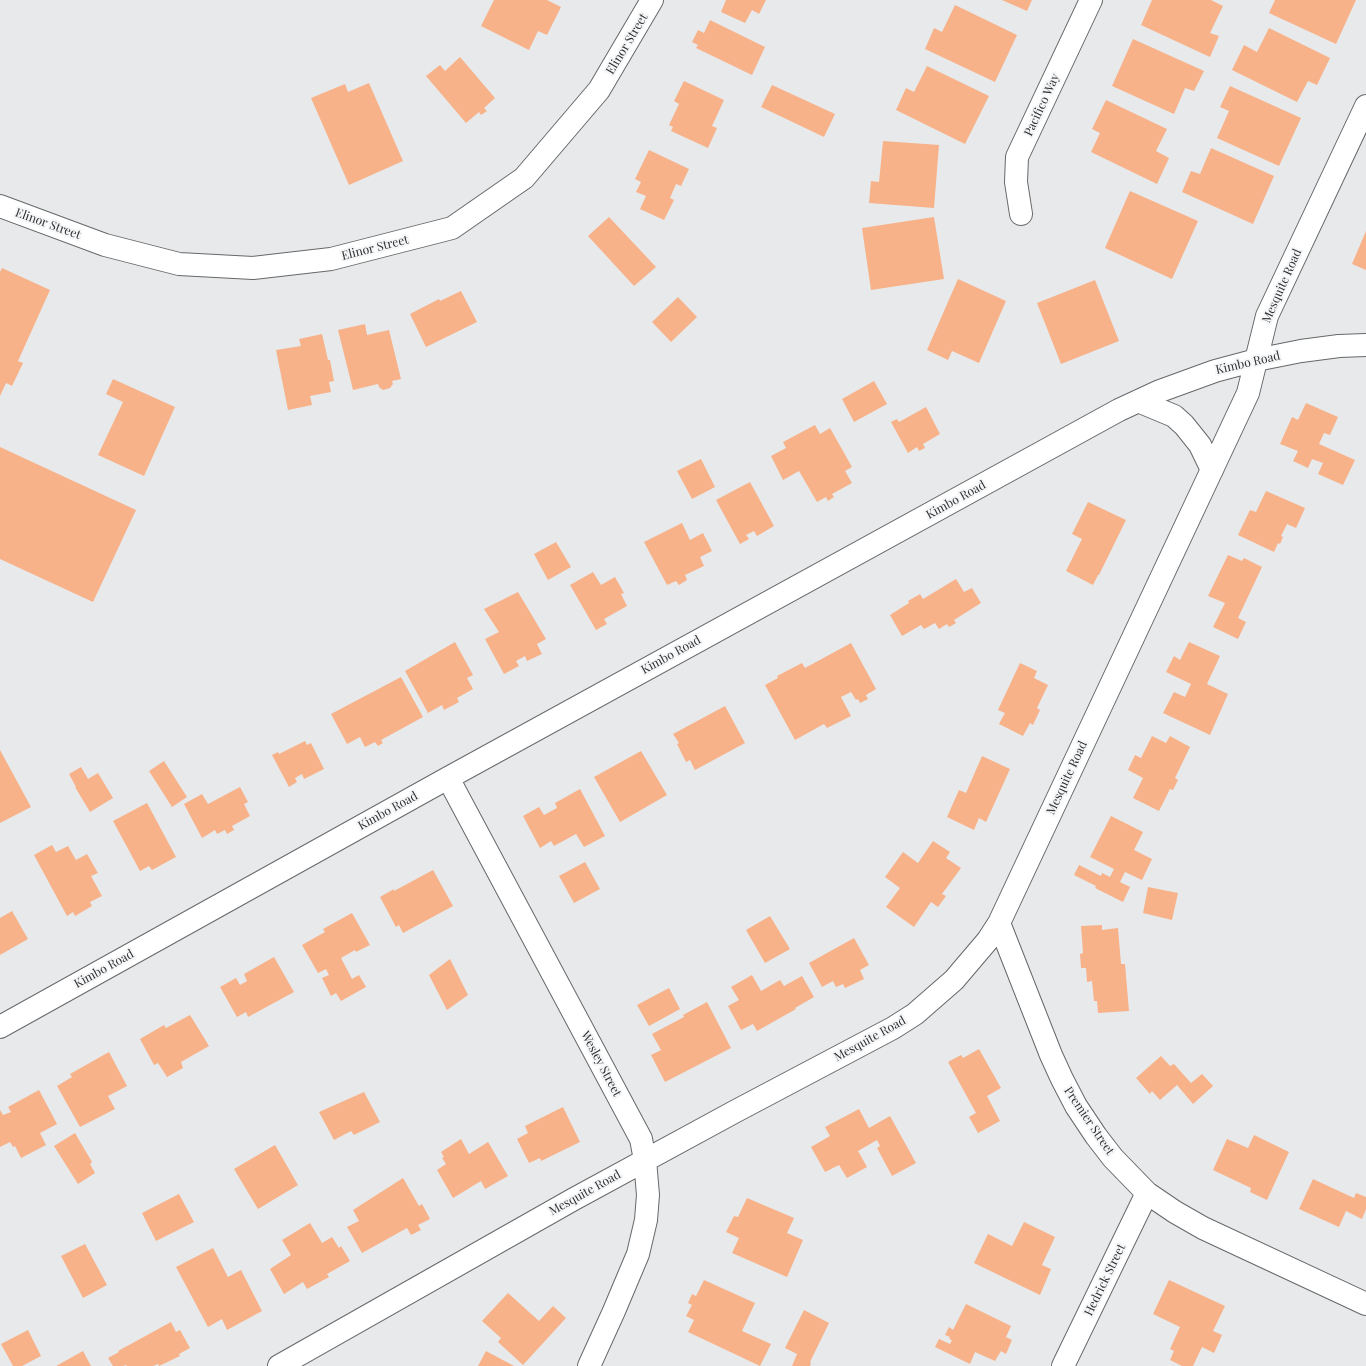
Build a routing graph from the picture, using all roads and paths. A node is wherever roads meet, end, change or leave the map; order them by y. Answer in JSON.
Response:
{"nodes":[{"id":1,"x":652,"y":0,"type":"edge"},
{"id":2,"x":1090,"y":0,"type":"edge"},
{"id":3,"x":1366,"y":106,"type":"edge"},
{"id":4,"x":0,"y":206,"type":"edge"},
{"id":5,"x":1021,"y":214,"type":"dead end"},
{"id":6,"x":1366,"y":345,"type":"edge"},
{"id":7,"x":1256,"y":360,"type":"junction"},
{"id":8,"x":1138,"y":402,"type":"junction"},
{"id":9,"x":1212,"y":470,"type":"junction"},
{"id":10,"x":448,"y":778,"type":"junction"},
{"id":11,"x":999,"y":923,"type":"junction"},
{"id":12,"x":0,"y":1027,"type":"edge"},
{"id":13,"x":645,"y":1160,"type":"junction"},
{"id":14,"x":1147,"y":1193,"type":"junction"},
{"id":15,"x":1366,"y":1304,"type":"edge"},
{"id":16,"x":279,"y":1366,"type":"edge"},
{"id":17,"x":589,"y":1366,"type":"edge"},
{"id":18,"x":1063,"y":1366,"type":"edge"}],
"edges":[{"from":1,"to":4,"type":"street","name":"Elinor Street"},
{"from":2,"to":5,"type":"street","name":"Pacifico Way"},
{"from":3,"to":7,"type":"street","name":"Mesquite Road"},
{"from":6,"to":7,"type":"street","name":"Kimbo Road"},
{"from":7,"to":8,"type":"street","name":"Kimbo Road"},
{"from":7,"to":9,"type":"street","name":"Mesquite Road"},
{"from":8,"to":9,"type":"street"},
{"from":8,"to":10,"type":"street","name":"Kimbo Road"},
{"from":9,"to":11,"type":"street","name":"Mesquite Road"},
{"from":10,"to":12,"type":"street","name":"Kimbo Road"},
{"from":10,"to":13,"type":"street","name":"Wesley Street"},
{"from":11,"to":13,"type":"street","name":"Mesquite Road"},
{"from":11,"to":14,"type":"street","name":"Premier Street"},
{"from":13,"to":16,"type":"street","name":"Mesquite Road"},
{"from":13,"to":17,"type":"street","name":"Wesley Street"},
{"from":14,"to":15,"type":"street","name":"Premier Street"},
{"from":14,"to":18,"type":"street","name":"Hedrick Street"}]}
